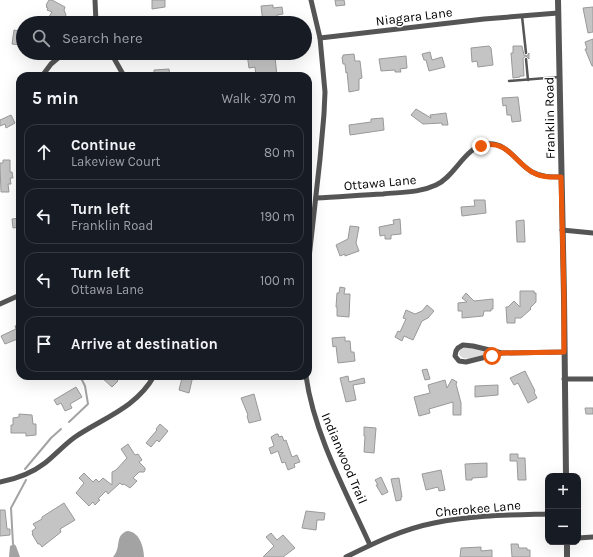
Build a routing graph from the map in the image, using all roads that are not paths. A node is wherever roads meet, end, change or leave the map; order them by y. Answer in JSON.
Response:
{"nodes":[{"id":1,"x":95,"y":0,"type":"edge"},
{"id":2,"x":311,"y":0,"type":"edge"},
{"id":3,"x":558,"y":0,"type":"edge"},
{"id":4,"x":558,"y":13,"type":"junction"},
{"id":5,"x":96,"y":16,"type":"edge"},
{"id":6,"x":522,"y":16,"type":"junction"},
{"id":7,"x":320,"y":38,"type":"junction"},
{"id":8,"x":526,"y":53,"type":"dead end"},
{"id":9,"x":526,"y":59,"type":"dead end"},
{"id":10,"x":56,"y":60,"type":"edge"},
{"id":11,"x":115,"y":60,"type":"edge"},
{"id":12,"x":45,"y":72,"type":"edge"},
{"id":13,"x":122,"y":72,"type":"edge"},
{"id":14,"x":560,"y":77,"type":"junction"},
{"id":15,"x":528,"y":80,"type":"junction"},
{"id":16,"x":509,"y":81,"type":"dead end"},
{"id":17,"x":561,"y":177,"type":"junction"},
{"id":18,"x":316,"y":198,"type":"junction"},
{"id":19,"x":562,"y":230,"type":"junction"},
{"id":20,"x":312,"y":232,"type":"edge"},
{"id":21,"x":593,"y":233,"type":"edge"},
{"id":22,"x":16,"y":297,"type":"edge"},
{"id":23,"x":0,"y":304,"type":"edge"},
{"id":24,"x":564,"y":352,"type":"junction"},
{"id":25,"x":502,"y":353,"type":"junction"},
{"id":26,"x":564,"y":379,"type":"junction"},
{"id":27,"x":593,"y":379,"type":"edge"},
{"id":28,"x":151,"y":380,"type":"edge"},
{"id":29,"x":307,"y":380,"type":"edge"},
{"id":30,"x":566,"y":473,"type":"edge"},
{"id":31,"x":0,"y":482,"type":"edge"},
{"id":32,"x":545,"y":514,"type":"edge"},
{"id":33,"x":593,"y":537,"type":"edge"},
{"id":34,"x":581,"y":538,"type":"edge"},
{"id":35,"x":370,"y":545,"type":"junction"},
{"id":36,"x":567,"y":545,"type":"edge"},
{"id":37,"x":346,"y":557,"type":"edge"},
{"id":38,"x":567,"y":557,"type":"edge"}],
"edges":[{"from":1,"to":5,"type":"street"},
{"from":2,"to":7,"type":"street"},
{"from":3,"to":4,"type":"street","name":"Franklin Road"},
{"from":4,"to":6,"type":"street","name":"Niagara Lane"},
{"from":4,"to":14,"type":"street","name":"Franklin Road"},
{"from":6,"to":7,"type":"street","name":"Niagara Lane"},
{"from":6,"to":8,"type":"lane"},
{"from":7,"to":18,"type":"street"},
{"from":9,"to":15,"type":"lane"},
{"from":10,"to":12,"type":"street"},
{"from":11,"to":13,"type":"street"},
{"from":14,"to":15,"type":"lane"},
{"from":14,"to":17,"type":"street","name":"Franklin Road"},
{"from":15,"to":16,"type":"lane"},
{"from":17,"to":18,"type":"street","name":"Ottawa Lane"},
{"from":17,"to":19,"type":"street","name":"Franklin Road"},
{"from":18,"to":20,"type":"street"},
{"from":19,"to":21,"type":"street"},
{"from":19,"to":24,"type":"street","name":"Franklin Road"},
{"from":22,"to":23,"type":"street"},
{"from":24,"to":25,"type":"street"},
{"from":24,"to":26,"type":"street","name":"Franklin Road"},
{"from":25,"to":25,"type":"street"},
{"from":26,"to":27,"type":"street"},
{"from":26,"to":30,"type":"street","name":"Franklin Road"},
{"from":28,"to":31,"type":"street"},
{"from":29,"to":35,"type":"street","name":"Indianwood Trail"},
{"from":32,"to":35,"type":"street","name":"Cherokee Lane"},
{"from":33,"to":34,"type":"street"},
{"from":35,"to":37,"type":"street","name":"Cherokee Lane"},
{"from":36,"to":38,"type":"street"}]}
